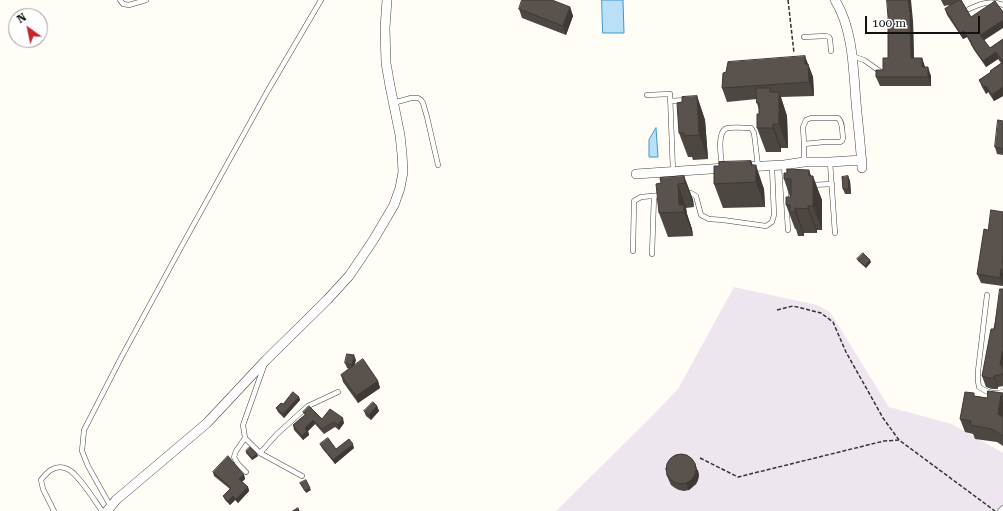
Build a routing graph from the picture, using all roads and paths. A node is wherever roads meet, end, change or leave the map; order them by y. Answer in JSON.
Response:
{"nodes":[{"id":1,"x":120,"y":0,"type":"edge"},
{"id":2,"x":146,"y":0,"type":"edge"},
{"id":3,"x":321,"y":0,"type":"edge"},
{"id":4,"x":387,"y":0,"type":"edge"},
{"id":5,"x":788,"y":0,"type":"edge"},
{"id":6,"x":835,"y":0,"type":"edge"},
{"id":7,"x":1003,"y":5,"type":"edge"},
{"id":8,"x":969,"y":9,"type":"dead end"},
{"id":9,"x":804,"y":37,"type":"dead end"},
{"id":10,"x":831,"y":51,"type":"dead end"},
{"id":11,"x":794,"y":53,"type":"dead end"},
{"id":12,"x":852,"y":56,"type":"junction"},
{"id":13,"x":881,"y":72,"type":"edge"},
{"id":14,"x":647,"y":95,"type":"dead end"},
{"id":15,"x":687,"y":100,"type":"edge"},
{"id":16,"x":670,"y":101,"type":"junction"},
{"id":17,"x":393,"y":104,"type":"junction"},
{"id":18,"x":804,"y":144,"type":"junction"},
{"id":19,"x":804,"y":162,"type":"junction"},
{"id":20,"x":830,"y":162,"type":"junction"},
{"id":21,"x":438,"y":165,"type":"dead end"},
{"id":22,"x":784,"y":165,"type":"junction"},
{"id":23,"x":758,"y":166,"type":"junction"},
{"id":24,"x":772,"y":166,"type":"junction"},
{"id":25,"x":722,"y":169,"type":"junction"},
{"id":26,"x":673,"y":172,"type":"junction"},
{"id":27,"x":636,"y":174,"type":"dead end"},
{"id":28,"x":832,"y":184,"type":"junction"},
{"id":29,"x":808,"y":186,"type":"edge"},
{"id":30,"x":793,"y":187,"type":"edge"},
{"id":31,"x":785,"y":188,"type":"junction"},
{"id":32,"x":676,"y":194,"type":"edge"},
{"id":33,"x":669,"y":195,"type":"edge"},
{"id":34,"x":654,"y":196,"type":"junction"},
{"id":35,"x":788,"y":230,"type":"edge"},
{"id":36,"x":835,"y":234,"type":"dead end"},
{"id":37,"x":634,"y":251,"type":"dead end"},
{"id":38,"x":652,"y":254,"type":"dead end"},
{"id":39,"x":987,"y":295,"type":"dead end"},
{"id":40,"x":777,"y":310,"type":"dead end"},
{"id":41,"x":266,"y":360,"type":"junction"},
{"id":42,"x":338,"y":392,"type":"dead end"},
{"id":43,"x":1003,"y":392,"type":"edge"},
{"id":44,"x":245,"y":438,"type":"junction"},
{"id":45,"x":899,"y":440,"type":"junction"},
{"id":46,"x":260,"y":453,"type":"junction"},
{"id":47,"x":700,"y":458,"type":"dead end"},
{"id":48,"x":246,"y":472,"type":"dead end"},
{"id":49,"x":302,"y":476,"type":"dead end"},
{"id":50,"x":1003,"y":508,"type":"edge"},
{"id":51,"x":109,"y":509,"type":"edge"},
{"id":52,"x":54,"y":511,"type":"edge"},
{"id":53,"x":102,"y":511,"type":"edge"},
{"id":54,"x":995,"y":511,"type":"edge"},
{"id":55,"x":1000,"y":511,"type":"edge"}],
"edges":[{"from":1,"to":2,"type":"lane"},
{"from":3,"to":51,"type":"lane"},
{"from":4,"to":17,"type":"street"},
{"from":5,"to":11,"type":"path"},
{"from":6,"to":12,"type":"street"},
{"from":7,"to":8,"type":"lane"},
{"from":9,"to":10,"type":"lane"},
{"from":12,"to":13,"type":"lane"},
{"from":12,"to":20,"type":"street"},
{"from":14,"to":16,"type":"lane"},
{"from":15,"to":16,"type":"lane"},
{"from":16,"to":26,"type":"lane"},
{"from":17,"to":21,"type":"lane"},
{"from":17,"to":41,"type":"street"},
{"from":18,"to":18,"type":"lane"},
{"from":18,"to":19,"type":"lane"},
{"from":19,"to":20,"type":"street"},
{"from":19,"to":22,"type":"street"},
{"from":20,"to":28,"type":"lane"},
{"from":22,"to":24,"type":"street"},
{"from":22,"to":31,"type":"lane"},
{"from":23,"to":24,"type":"street"},
{"from":23,"to":25,"type":"street"},
{"from":23,"to":25,"type":"lane"},
{"from":24,"to":32,"type":"lane"},
{"from":25,"to":26,"type":"street"},
{"from":26,"to":27,"type":"street"},
{"from":28,"to":29,"type":"lane"},
{"from":28,"to":36,"type":"lane"},
{"from":30,"to":31,"type":"lane"},
{"from":31,"to":35,"type":"lane"},
{"from":33,"to":34,"type":"lane"},
{"from":34,"to":37,"type":"lane"},
{"from":34,"to":38,"type":"lane"},
{"from":39,"to":43,"type":"lane"},
{"from":40,"to":45,"type":"path"},
{"from":41,"to":44,"type":"lane"},
{"from":41,"to":51,"type":"street"},
{"from":42,"to":46,"type":"lane"},
{"from":44,"to":46,"type":"lane"},
{"from":44,"to":48,"type":"lane"},
{"from":45,"to":47,"type":"path"},
{"from":45,"to":54,"type":"path"},
{"from":46,"to":49,"type":"lane"},
{"from":50,"to":55,"type":"lane"},
{"from":52,"to":53,"type":"lane"}]}
